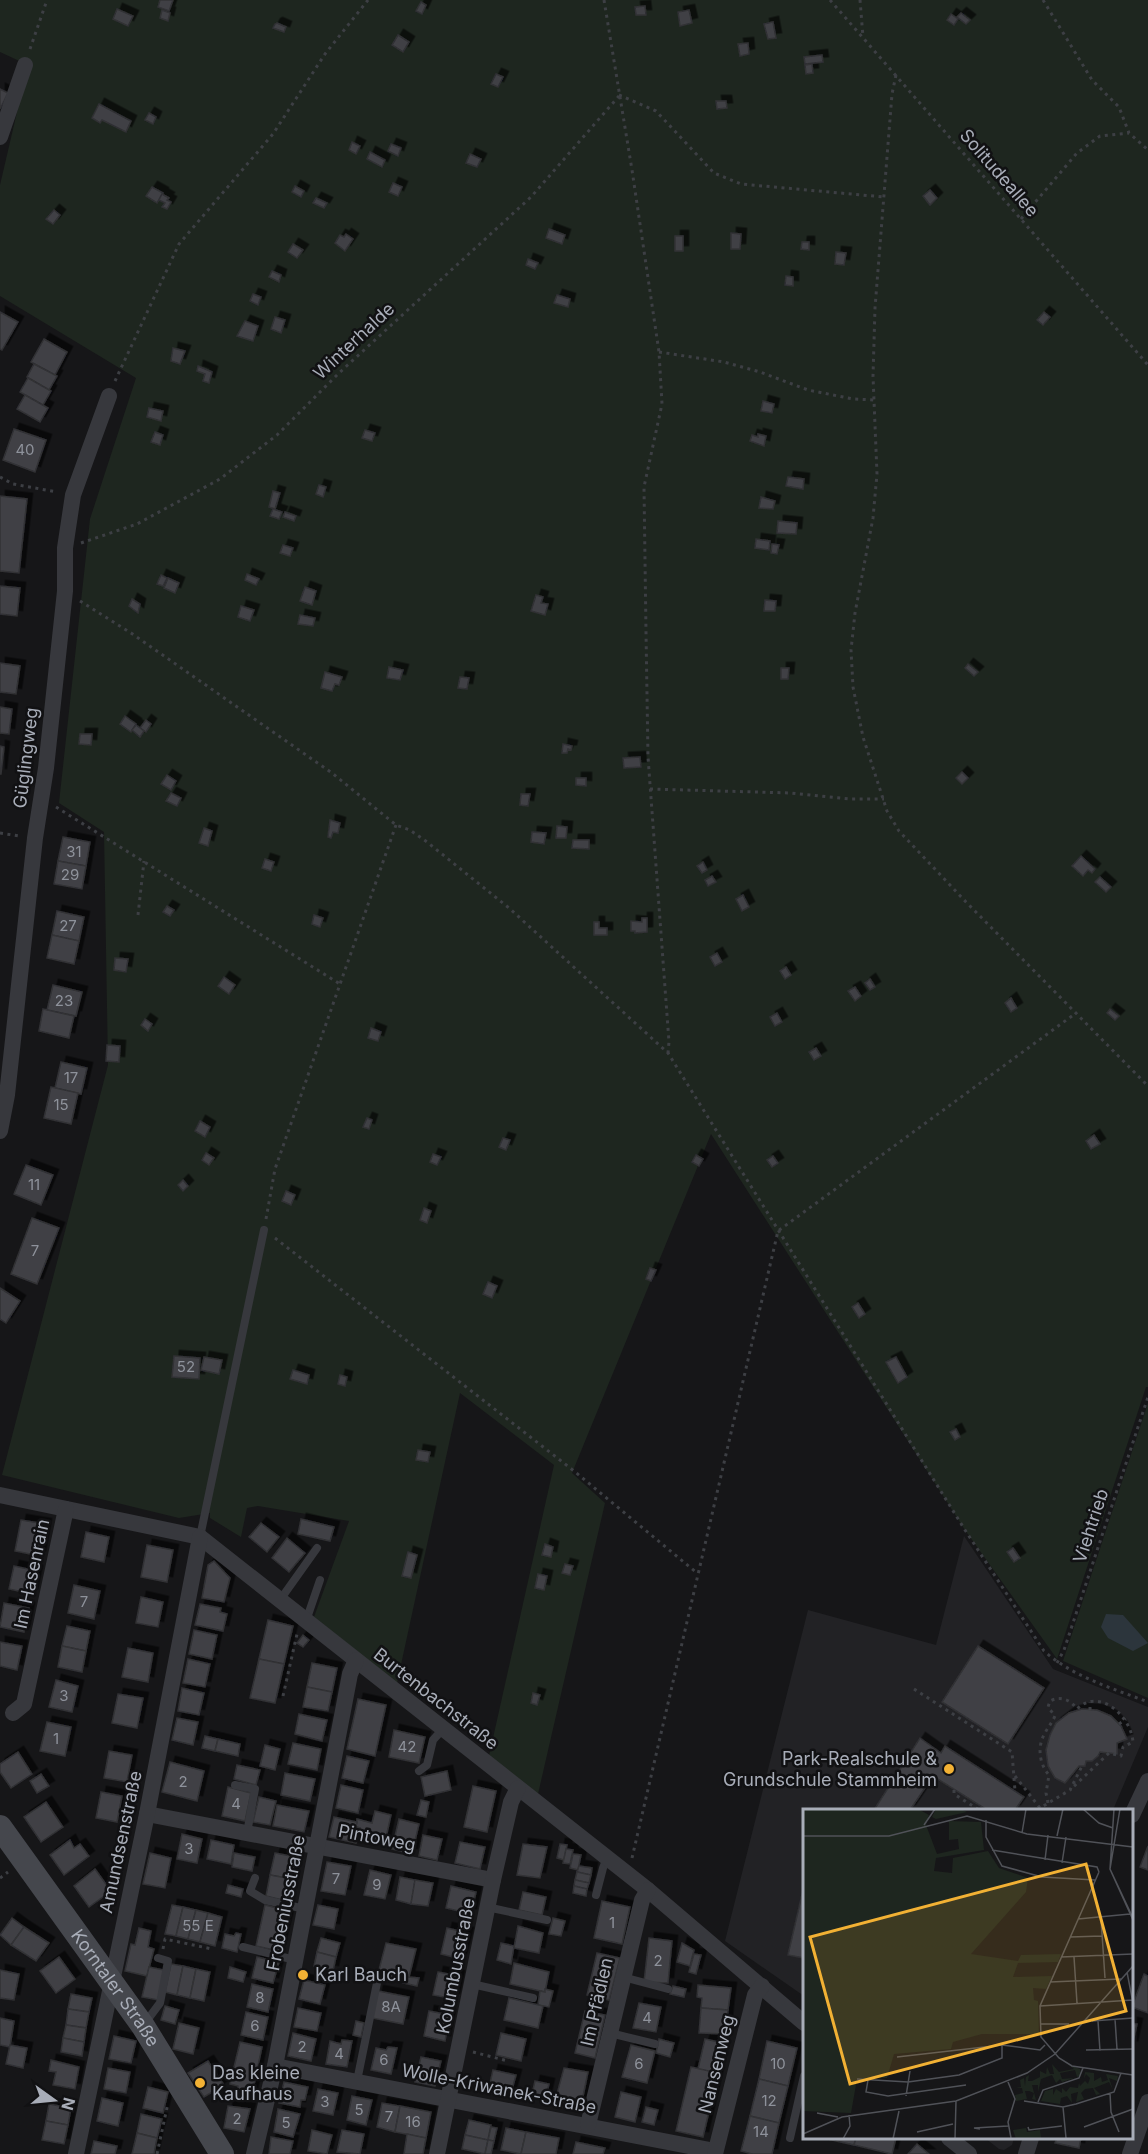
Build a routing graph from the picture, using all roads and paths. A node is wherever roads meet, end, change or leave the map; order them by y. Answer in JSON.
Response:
{"nodes":[{"id":1,"x":47,"y":0,"type":"edge"},
{"id":2,"x":368,"y":0,"type":"edge"},
{"id":3,"x":604,"y":0,"type":"edge"},
{"id":4,"x":831,"y":0,"type":"edge"},
{"id":5,"x":860,"y":0,"type":"edge"},
{"id":6,"x":1043,"y":0,"type":"edge"},
{"id":7,"x":863,"y":37,"type":"junction"},
{"id":8,"x":25,"y":65,"type":"joint"},
{"id":9,"x":896,"y":75,"type":"junction"},
{"id":10,"x":619,"y":95,"type":"junction"},
{"id":11,"x":1129,"y":134,"type":"junction"},
{"id":12,"x":0,"y":137,"type":"edge"},
{"id":13,"x":1148,"y":150,"type":"edge"},
{"id":14,"x":884,"y":198,"type":"junction"},
{"id":15,"x":1021,"y":219,"type":"junction"},
{"id":16,"x":659,"y":352,"type":"junction"},
{"id":17,"x":1148,"y":365,"type":"edge"},
{"id":18,"x":109,"y":396,"type":"joint"},
{"id":19,"x":875,"y":400,"type":"junction"},
{"id":20,"x":0,"y":477,"type":"edge"},
{"id":21,"x":73,"y":495,"type":"junction"},
{"id":22,"x":65,"y":548,"type":"junction"},
{"id":23,"x":66,"y":591,"type":"junction"},
{"id":24,"x":650,"y":789,"type":"junction"},
{"id":25,"x":42,"y":798,"type":"junction"},
{"id":26,"x":884,"y":799,"type":"junction"},
{"id":27,"x":396,"y":825,"type":"junction"},
{"id":28,"x":144,"y":861,"type":"junction"},
{"id":29,"x":138,"y":915,"type":"dead end"},
{"id":30,"x":340,"y":984,"type":"junction"},
{"id":31,"x":1076,"y":1012,"type":"junction"},
{"id":32,"x":668,"y":1053,"type":"junction"},
{"id":33,"x":1148,"y":1086,"type":"edge"},
{"id":34,"x":0,"y":1131,"type":"edge"},
{"id":35,"x":264,"y":1230,"type":"junction"},
{"id":36,"x":778,"y":1231,"type":"junction"},
{"id":37,"x":1148,"y":1397,"type":"edge"},
{"id":38,"x":0,"y":1495,"type":"edge"},
{"id":39,"x":66,"y":1509,"type":"junction"},
{"id":40,"x":200,"y":1537,"type":"junction"},
{"id":41,"x":317,"y":1548,"type":"dead end"},
{"id":42,"x":697,"y":1574,"type":"junction"},
{"id":43,"x":320,"y":1580,"type":"dead end"},
{"id":44,"x":280,"y":1600,"type":"junction"},
{"id":45,"x":306,"y":1621,"type":"junction"},
{"id":46,"x":356,"y":1660,"type":"junction"},
{"id":47,"x":1058,"y":1663,"type":"junction"},
{"id":48,"x":914,"y":1689,"type":"dead end"},
{"id":49,"x":283,"y":1696,"type":"dead end"},
{"id":50,"x":1090,"y":1702,"type":"junction"},
{"id":51,"x":1148,"y":1702,"type":"edge"},
{"id":52,"x":1090,"y":1710,"type":"dead end"},
{"id":53,"x":13,"y":1713,"type":"dead end"},
{"id":54,"x":1126,"y":1719,"type":"junction"},
{"id":55,"x":1119,"y":1724,"type":"dead end"},
{"id":56,"x":443,"y":1729,"type":"junction"},
{"id":57,"x":1044,"y":1736,"type":"junction"},
{"id":58,"x":1049,"y":1738,"type":"dead end"},
{"id":59,"x":1082,"y":1766,"type":"dead end"},
{"id":60,"x":419,"y":1771,"type":"dead end"},
{"id":61,"x":1014,"y":1775,"type":"junction"},
{"id":62,"x":1148,"y":1781,"type":"edge"},
{"id":63,"x":235,"y":1785,"type":"dead end"},
{"id":64,"x":518,"y":1788,"type":"junction"},
{"id":65,"x":954,"y":1790,"type":"dead end"},
{"id":66,"x":1070,"y":1790,"type":"junction"},
{"id":67,"x":1014,"y":1791,"type":"dead end"},
{"id":68,"x":1048,"y":1803,"type":"junction"},
{"id":69,"x":978,"y":1809,"type":"edge"},
{"id":70,"x":1039,"y":1809,"type":"edge"},
{"id":71,"x":1133,"y":1811,"type":"edge"},
{"id":72,"x":147,"y":1814,"type":"junction"},
{"id":73,"x":0,"y":1827,"type":"edge"},
{"id":74,"x":247,"y":1833,"type":"junction"},
{"id":75,"x":317,"y":1847,"type":"junction"},
{"id":76,"x":607,"y":1858,"type":"junction"},
{"id":77,"x":626,"y":1873,"type":"junction"},
{"id":78,"x":255,"y":1878,"type":"dead end"},
{"id":79,"x":493,"y":1880,"type":"junction"},
{"id":80,"x":648,"y":1890,"type":"junction"},
{"id":81,"x":596,"y":1895,"type":"dead end"},
{"id":82,"x":487,"y":1907,"type":"junction"},
{"id":83,"x":305,"y":1909,"type":"junction"},
{"id":84,"x":547,"y":1920,"type":"dead end"},
{"id":85,"x":243,"y":1947,"type":"dead end"},
{"id":86,"x":212,"y":1948,"type":"dead end"},
{"id":87,"x":160,"y":1959,"type":"joint"},
{"id":88,"x":295,"y":1960,"type":"junction"},
{"id":89,"x":622,"y":1977,"type":"junction"},
{"id":90,"x":396,"y":1978,"type":"dead end"},
{"id":91,"x":111,"y":1981,"type":"junction"},
{"id":92,"x":472,"y":1984,"type":"junction"},
{"id":93,"x":762,"y":1986,"type":"junction"},
{"id":94,"x":668,"y":1989,"type":"dead end"},
{"id":95,"x":533,"y":1998,"type":"dead end"},
{"id":96,"x":803,"y":2022,"type":"edge"},
{"id":97,"x":143,"y":2026,"type":"junction"},
{"id":98,"x":609,"y":2033,"type":"junction"},
{"id":99,"x":655,"y":2044,"type":"dead end"},
{"id":100,"x":460,"y":2048,"type":"junction"},
{"id":101,"x":508,"y":2061,"type":"dead end"},
{"id":102,"x":275,"y":2066,"type":"junction"},
{"id":103,"x":174,"y":2076,"type":"junction"},
{"id":104,"x":803,"y":2080,"type":"edge"},
{"id":105,"x":357,"y":2081,"type":"junction"},
{"id":106,"x":450,"y":2099,"type":"junction"},
{"id":107,"x":1148,"y":2102,"type":"edge"},
{"id":108,"x":588,"y":2125,"type":"junction"},
{"id":109,"x":790,"y":2138,"type":"dead end"},
{"id":110,"x":950,"y":2139,"type":"edge"},
{"id":111,"x":1031,"y":2139,"type":"edge"},
{"id":112,"x":715,"y":2152,"type":"edge"},
{"id":113,"x":76,"y":2154,"type":"edge"},
{"id":114,"x":157,"y":2154,"type":"edge"},
{"id":115,"x":222,"y":2154,"type":"edge"},
{"id":116,"x":254,"y":2154,"type":"edge"},
{"id":117,"x":437,"y":2154,"type":"edge"},
{"id":118,"x":969,"y":2154,"type":"edge"},
{"id":119,"x":1026,"y":2154,"type":"edge"},
{"id":120,"x":1130,"y":2154,"type":"edge"}],
"edges":[{"from":1,"to":8,"type":"path"},
{"from":2,"to":18,"type":"path"},
{"from":3,"to":10,"type":"path"},
{"from":4,"to":7,"type":"path","name":"Solitudeallee"},
{"from":5,"to":7,"type":"path"},
{"from":6,"to":11,"type":"path"},
{"from":7,"to":9,"type":"path","name":"Solitudeallee"},
{"from":8,"to":12,"type":"street"},
{"from":9,"to":14,"type":"path"},
{"from":9,"to":15,"type":"path","name":"Solitudeallee"},
{"from":10,"to":14,"type":"path"},
{"from":10,"to":16,"type":"path"},
{"from":10,"to":22,"type":"path","name":"Winterhalde"},
{"from":11,"to":13,"type":"path"},
{"from":11,"to":15,"type":"path"},
{"from":14,"to":19,"type":"path"},
{"from":15,"to":17,"type":"path","name":"Solitudeallee"},
{"from":16,"to":19,"type":"path"},
{"from":16,"to":24,"type":"path"},
{"from":18,"to":21,"type":"street","name":"Güglingweg"},
{"from":19,"to":26,"type":"path"},
{"from":20,"to":21,"type":"path"},
{"from":21,"to":22,"type":"street","name":"Güglingweg"},
{"from":22,"to":23,"type":"street","name":"Güglingweg"},
{"from":23,"to":25,"type":"street","name":"Güglingweg"},
{"from":23,"to":27,"type":"path"},
{"from":24,"to":26,"type":"path"},
{"from":24,"to":32,"type":"path"},
{"from":25,"to":28,"type":"path"},
{"from":25,"to":34,"type":"street","name":"Güglingweg"},
{"from":26,"to":31,"type":"path"},
{"from":27,"to":30,"type":"path"},
{"from":27,"to":32,"type":"path"},
{"from":28,"to":29,"type":"path"},
{"from":28,"to":30,"type":"path"},
{"from":30,"to":35,"type":"path"},
{"from":31,"to":33,"type":"path"},
{"from":31,"to":36,"type":"path"},
{"from":32,"to":36,"type":"path"},
{"from":35,"to":40,"type":"lane"},
{"from":35,"to":42,"type":"path"},
{"from":36,"to":42,"type":"path"},
{"from":36,"to":47,"type":"path"},
{"from":37,"to":47,"type":"path","name":"Viehtrieb"},
{"from":38,"to":39,"type":"street","name":"Burtenbachstraße"},
{"from":39,"to":40,"type":"street","name":"Burtenbachstraße"},
{"from":39,"to":53,"type":"street","name":"Im Hasenrain"},
{"from":40,"to":44,"type":"street","name":"Burtenbachstraße"},
{"from":40,"to":72,"type":"street","name":"Amundsenstraße"},
{"from":41,"to":44,"type":"lane"},
{"from":42,"to":77,"type":"path"},
{"from":43,"to":45,"type":"lane"},
{"from":44,"to":45,"type":"street","name":"Burtenbachstraße"},
{"from":45,"to":46,"type":"street","name":"Burtenbachstraße"},
{"from":45,"to":49,"type":"path"},
{"from":46,"to":56,"type":"street","name":"Burtenbachstraße"},
{"from":46,"to":75,"type":"street","name":"Frobeniusstraße"},
{"from":47,"to":51,"type":"path"},
{"from":48,"to":61,"type":"path"},
{"from":50,"to":52,"type":"path"},
{"from":50,"to":54,"type":"path"},
{"from":50,"to":57,"type":"path"},
{"from":54,"to":55,"type":"path"},
{"from":54,"to":66,"type":"path"},
{"from":56,"to":60,"type":"lane"},
{"from":56,"to":64,"type":"street","name":"Burtenbachstraße"},
{"from":57,"to":58,"type":"path"},
{"from":57,"to":68,"type":"path"},
{"from":59,"to":66,"type":"path"},
{"from":61,"to":67,"type":"path"},
{"from":61,"to":70,"type":"path"},
{"from":62,"to":71,"type":"street"},
{"from":63,"to":74,"type":"lane"},
{"from":64,"to":76,"type":"street","name":"Burtenbachstraße"},
{"from":64,"to":79,"type":"street","name":"Kolumbusstraße"},
{"from":65,"to":69,"type":"path"},
{"from":66,"to":68,"type":"path"},
{"from":68,"to":70,"type":"path"},
{"from":72,"to":74,"type":"street","name":"Pintoweg"},
{"from":72,"to":91,"type":"street","name":"Amundsenstraße"},
{"from":73,"to":91,"type":"street","name":"Korntaler Straße"},
{"from":74,"to":75,"type":"street","name":"Pintoweg"},
{"from":75,"to":79,"type":"street","name":"Pintoweg"},
{"from":75,"to":83,"type":"street","name":"Frobeniusstraße"},
{"from":76,"to":77,"type":"street","name":"Burtenbachstraße"},
{"from":76,"to":81,"type":"lane"},
{"from":77,"to":80,"type":"street","name":"Burtenbachstraße"},
{"from":78,"to":83,"type":"lane"},
{"from":79,"to":82,"type":"street","name":"Kolumbusstraße"},
{"from":80,"to":89,"type":"street","name":"Im Pfädlen"},
{"from":80,"to":93,"type":"street","name":"Burtenbachstraße"},
{"from":82,"to":84,"type":"lane"},
{"from":82,"to":92,"type":"street","name":"Kolumbusstraße"},
{"from":83,"to":88,"type":"street","name":"Frobeniusstraße"},
{"from":85,"to":88,"type":"lane"},
{"from":86,"to":87,"type":"path"},
{"from":87,"to":97,"type":"lane"},
{"from":88,"to":102,"type":"street","name":"Frobeniusstraße"},
{"from":89,"to":94,"type":"lane"},
{"from":89,"to":98,"type":"street","name":"Im Pfädlen"},
{"from":90,"to":105,"type":"lane"},
{"from":91,"to":97,"type":"street","name":"Korntaler Straße"},
{"from":91,"to":113,"type":"street","name":"Amundsenstraße"},
{"from":92,"to":95,"type":"lane"},
{"from":92,"to":100,"type":"street","name":"Kolumbusstraße"},
{"from":93,"to":96,"type":"street","name":"Burtenbachstraße"},
{"from":93,"to":112,"type":"street","name":"Nansenweg"},
{"from":97,"to":103,"type":"street","name":"Korntaler Straße"},
{"from":98,"to":99,"type":"lane"},
{"from":98,"to":108,"type":"street","name":"Im Pfädlen"},
{"from":100,"to":101,"type":"path"},
{"from":100,"to":106,"type":"street","name":"Kolumbusstraße"},
{"from":102,"to":105,"type":"street","name":"Wolle-Kriwanek-Straße"},
{"from":102,"to":116,"type":"street","name":"Frobeniusstraße"},
{"from":103,"to":114,"type":"path"},
{"from":103,"to":115,"type":"street","name":"Korntaler Straße"},
{"from":104,"to":109,"type":"lane"},
{"from":105,"to":106,"type":"street","name":"Wolle-Kriwanek-Straße"},
{"from":106,"to":108,"type":"street","name":"Wolle-Kriwanek-Straße"},
{"from":106,"to":117,"type":"street","name":"Kolumbusstraße"},
{"from":107,"to":120,"type":"street"},
{"from":108,"to":112,"type":"street","name":"Wolle-Kriwanek-Straße"},
{"from":110,"to":118,"type":"street"},
{"from":111,"to":119,"type":"street"}]}
